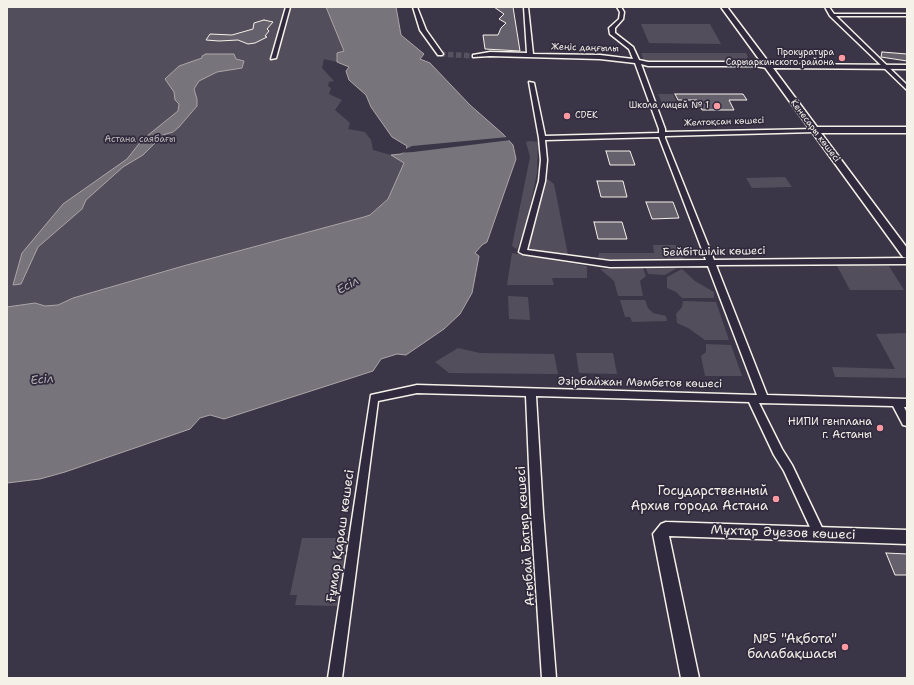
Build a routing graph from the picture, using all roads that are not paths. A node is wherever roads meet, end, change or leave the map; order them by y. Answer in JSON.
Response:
{"nodes":[{"id":1,"x":288,"y":7,"type":"edge"},
{"id":2,"x":415,"y":7,"type":"edge"},
{"id":3,"x":526,"y":7,"type":"edge"},
{"id":4,"x":619,"y":7,"type":"edge"},
{"id":5,"x":724,"y":7,"type":"edge"},
{"id":6,"x":827,"y":7,"type":"edge"},
{"id":7,"x":832,"y":15,"type":"junction"},
{"id":8,"x":907,"y":15,"type":"edge"},
{"id":9,"x":440,"y":54,"type":"dead end"},
{"id":10,"x":475,"y":56,"type":"tunnel mouth"},
{"id":11,"x":530,"y":56,"type":"junction"},
{"id":12,"x":272,"y":58,"type":"dead end"},
{"id":13,"x":638,"y":65,"type":"junction"},
{"id":14,"x":767,"y":66,"type":"junction"},
{"id":15,"x":795,"y":67,"type":"junction"},
{"id":16,"x":885,"y":67,"type":"junction"},
{"id":17,"x":907,"y":67,"type":"edge"},
{"id":18,"x":531,"y":82,"type":"dead end"},
{"id":19,"x":783,"y":88,"type":"junction"},
{"id":20,"x":907,"y":88,"type":"edge"},
{"id":21,"x":815,"y":130,"type":"junction"},
{"id":22,"x":907,"y":130,"type":"edge"},
{"id":23,"x":662,"y":134,"type":"junction"},
{"id":24,"x":542,"y":138,"type":"junction"},
{"id":25,"x":907,"y":254,"type":"edge"},
{"id":26,"x":907,"y":261,"type":"edge"},
{"id":27,"x":711,"y":263,"type":"junction"},
{"id":28,"x":531,"y":393,"type":"junction"},
{"id":29,"x":374,"y":398,"type":"joint"},
{"id":30,"x":757,"y":398,"type":"junction"},
{"id":31,"x":896,"y":402,"type":"junction"},
{"id":32,"x":907,"y":403,"type":"edge"},
{"id":33,"x":907,"y":422,"type":"edge"},
{"id":34,"x":819,"y":534,"type":"junction"},
{"id":35,"x":907,"y":537,"type":"edge"},
{"id":36,"x":335,"y":678,"type":"edge"},
{"id":37,"x":549,"y":678,"type":"edge"},
{"id":38,"x":690,"y":678,"type":"edge"}],
"edges":[{"from":1,"to":12,"type":"street"},
{"from":2,"to":9,"type":"street"},
{"from":3,"to":11,"type":"street"},
{"from":4,"to":13,"type":"street"},
{"from":5,"to":14,"type":"main road","name":"Кенесары көшесі"},
{"from":6,"to":7,"type":"street"},
{"from":7,"to":8,"type":"street"},
{"from":7,"to":16,"type":"street"},
{"from":10,"to":11,"type":"street","name":"Жеңіс даңғылы"},
{"from":11,"to":13,"type":"street","name":"Жеңіс даңғылы"},
{"from":13,"to":14,"type":"street","name":"Жеңіс даңғылы"},
{"from":13,"to":23,"type":"street"},
{"from":14,"to":15,"type":"main road","name":"Жеңіс даңғылы"},
{"from":14,"to":19,"type":"main road","name":"Кенесары көшесі"},
{"from":15,"to":16,"type":"main road","name":"Жеңіс даңғылы"},
{"from":15,"to":19,"type":"main road"},
{"from":16,"to":17,"type":"main road","name":"Жеңіс даңғылы"},
{"from":16,"to":20,"type":"street"},
{"from":18,"to":24,"type":"street"},
{"from":19,"to":21,"type":"main road","name":"Кенесары көшесі"},
{"from":21,"to":22,"type":"main road","name":"Желтоқсан көшесі"},
{"from":21,"to":23,"type":"street","name":"Желтоқсан көшесі"},
{"from":21,"to":25,"type":"main road","name":"Кенесары көшесі"},
{"from":23,"to":24,"type":"street","name":"Желтоқсан көшесі"},
{"from":23,"to":27,"type":"street"},
{"from":24,"to":27,"type":"street","name":"Бейбітшілік көшесі"},
{"from":26,"to":27,"type":"street","name":"Бейбітшілік көшесі"},
{"from":27,"to":30,"type":"street"},
{"from":28,"to":29,"type":"street","name":"Әзірбайжан Мәмбетов көшесі"},
{"from":28,"to":30,"type":"street","name":"Әзірбайжан Мәмбетов көшесі"},
{"from":28,"to":37,"type":"street","name":"Ағыбай Батыр көшесі"},
{"from":29,"to":36,"type":"street","name":"Ғұмар Қараш көшесі"},
{"from":30,"to":31,"type":"street","name":"Әзірбайжан Мәмбетов көшесі"},
{"from":30,"to":34,"type":"street"},
{"from":31,"to":32,"type":"street","name":"Әзірбайжан Мәмбетов көшесі"},
{"from":31,"to":33,"type":"street"},
{"from":34,"to":35,"type":"main road","name":"Мұхтар Әуезов көшесі"},
{"from":34,"to":38,"type":"main road","name":"Мұхтар Әуезов көшесі"}]}
